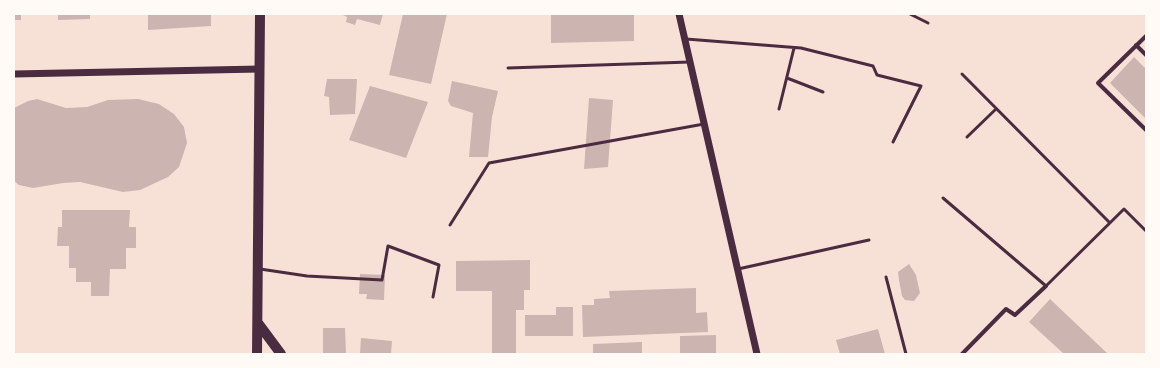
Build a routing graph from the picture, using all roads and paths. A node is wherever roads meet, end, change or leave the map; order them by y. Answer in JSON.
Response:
{"nodes":[{"id":1,"x":260,"y":14,"type":"edge"},
{"id":2,"x":679,"y":14,"type":"edge"},
{"id":3,"x":910,"y":14,"type":"edge"},
{"id":4,"x":928,"y":24,"type":"dead end"},
{"id":5,"x":1146,"y":36,"type":"edge"},
{"id":6,"x":684,"y":38,"type":"junction"},
{"id":7,"x":1136,"y":45,"type":"junction"},
{"id":8,"x":794,"y":48,"type":"junction"},
{"id":9,"x":1146,"y":55,"type":"edge"},
{"id":10,"x":690,"y":62,"type":"junction"},
{"id":11,"x":508,"y":68,"type":"dead end"},
{"id":12,"x":260,"y":69,"type":"junction"},
{"id":13,"x":14,"y":74,"type":"edge"},
{"id":14,"x":962,"y":74,"type":"dead end"},
{"id":15,"x":787,"y":78,"type":"junction"},
{"id":16,"x":823,"y":92,"type":"dead end"},
{"id":17,"x":996,"y":108,"type":"junction"},
{"id":18,"x":779,"y":109,"type":"dead end"},
{"id":19,"x":704,"y":124,"type":"junction"},
{"id":20,"x":1146,"y":130,"type":"edge"},
{"id":21,"x":967,"y":137,"type":"dead end"},
{"id":22,"x":893,"y":142,"type":"dead end"},
{"id":23,"x":943,"y":198,"type":"dead end"},
{"id":24,"x":1109,"y":222,"type":"junction"},
{"id":25,"x":450,"y":224,"type":"dead end"},
{"id":26,"x":1146,"y":231,"type":"edge"},
{"id":27,"x":869,"y":240,"type":"dead end"},
{"id":28,"x":258,"y":269,"type":"junction"},
{"id":29,"x":738,"y":269,"type":"junction"},
{"id":30,"x":886,"y":277,"type":"dead end"},
{"id":31,"x":1046,"y":286,"type":"junction"},
{"id":32,"x":433,"y":297,"type":"dead end"},
{"id":33,"x":258,"y":323,"type":"junction"},
{"id":34,"x":257,"y":354,"type":"edge"},
{"id":35,"x":281,"y":354,"type":"edge"},
{"id":36,"x":757,"y":354,"type":"edge"},
{"id":37,"x":906,"y":354,"type":"edge"},
{"id":38,"x":962,"y":354,"type":"edge"}],
"edges":[{"from":1,"to":12,"type":"main road"},
{"from":2,"to":6,"type":"street"},
{"from":3,"to":4,"type":"lane"},
{"from":5,"to":7,"type":"street"},
{"from":6,"to":8,"type":"lane"},
{"from":6,"to":10,"type":"street"},
{"from":7,"to":9,"type":"street"},
{"from":7,"to":20,"type":"street"},
{"from":8,"to":15,"type":"lane"},
{"from":8,"to":22,"type":"lane"},
{"from":10,"to":11,"type":"lane"},
{"from":10,"to":19,"type":"street"},
{"from":12,"to":13,"type":"street"},
{"from":12,"to":28,"type":"main road"},
{"from":14,"to":17,"type":"lane"},
{"from":15,"to":16,"type":"lane"},
{"from":15,"to":18,"type":"lane"},
{"from":17,"to":21,"type":"lane"},
{"from":17,"to":24,"type":"lane"},
{"from":19,"to":25,"type":"lane"},
{"from":19,"to":29,"type":"street"},
{"from":23,"to":31,"type":"lane"},
{"from":24,"to":26,"type":"lane"},
{"from":24,"to":31,"type":"lane"},
{"from":27,"to":29,"type":"lane"},
{"from":28,"to":32,"type":"lane"},
{"from":28,"to":33,"type":"main road"},
{"from":29,"to":36,"type":"street"},
{"from":30,"to":37,"type":"lane"},
{"from":31,"to":38,"type":"street"},
{"from":33,"to":34,"type":"main road"},
{"from":33,"to":35,"type":"main road"}]}
